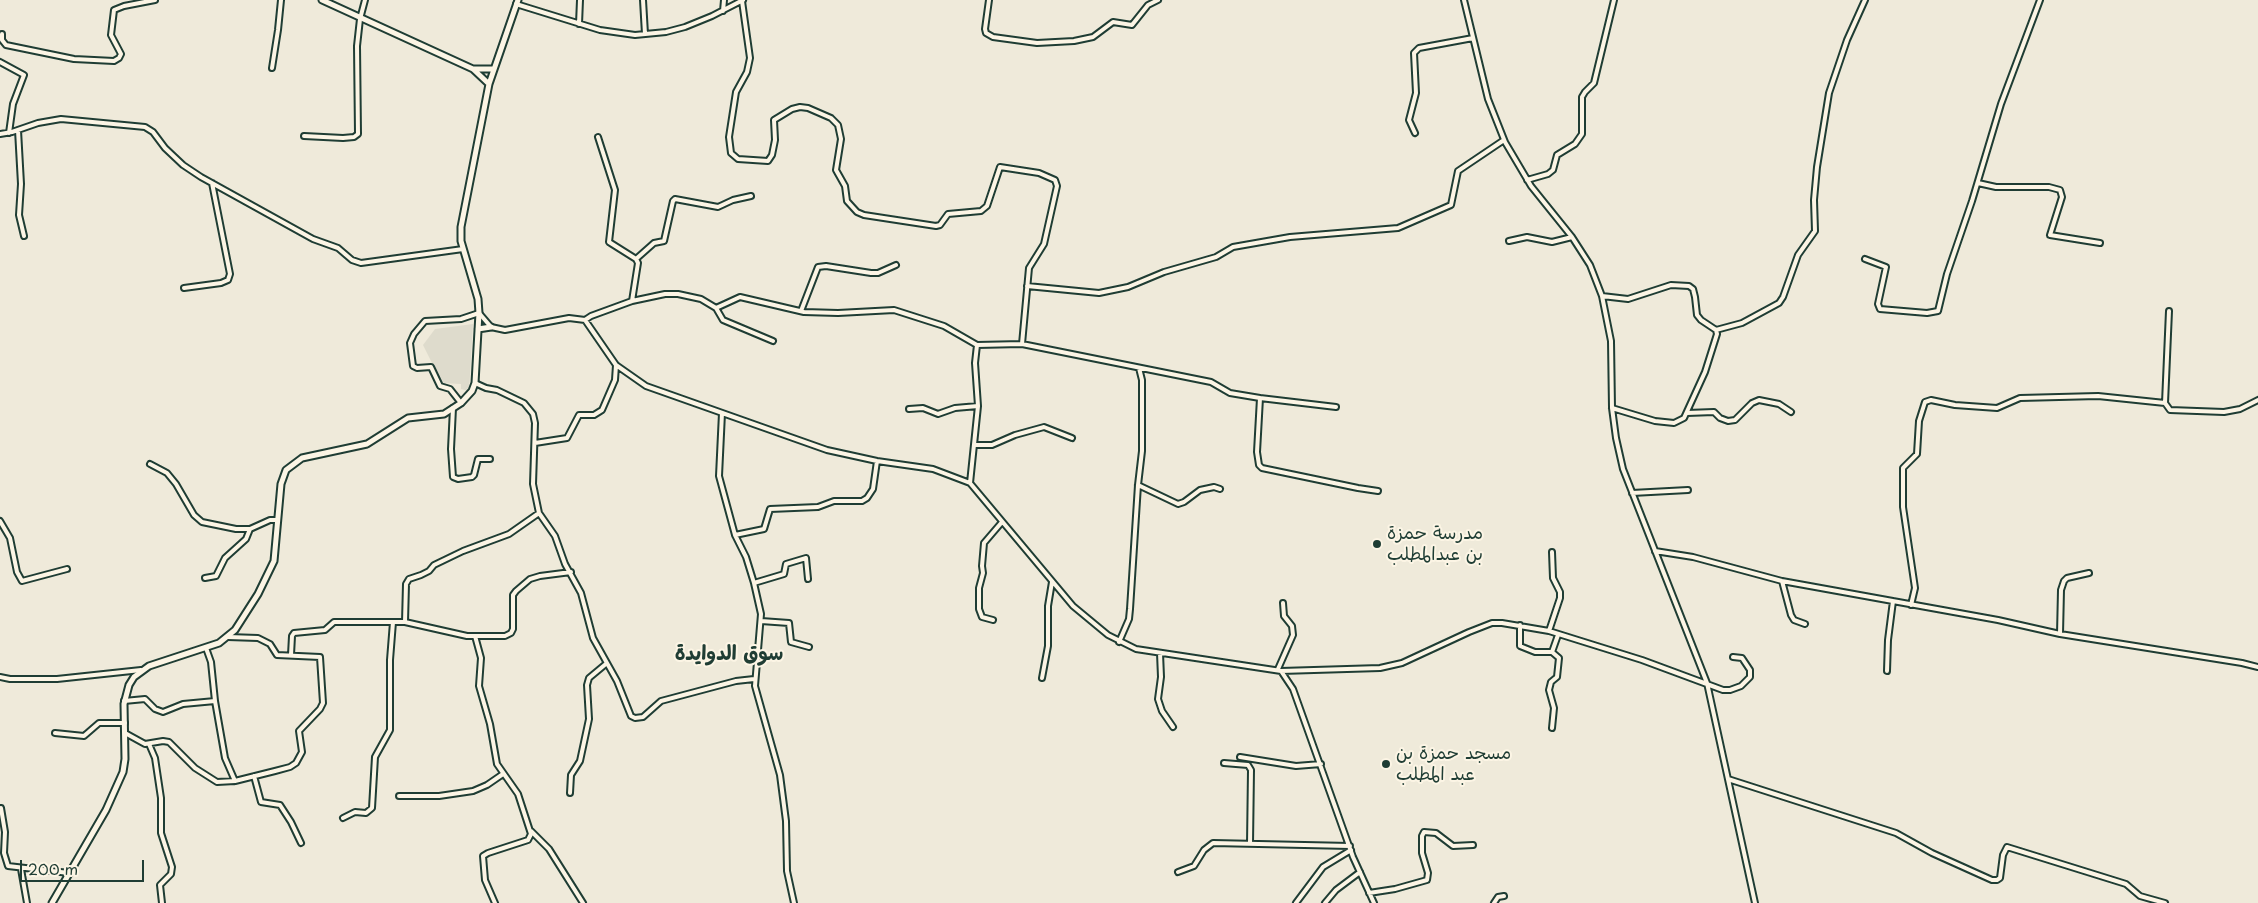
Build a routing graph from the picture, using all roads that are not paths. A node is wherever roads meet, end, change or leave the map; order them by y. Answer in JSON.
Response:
{"nodes":[{"id":1,"x":124,"y":0,"type":"edge"},
{"id":2,"x":155,"y":0,"type":"edge"},
{"id":3,"x":281,"y":0,"type":"edge"},
{"id":4,"x":322,"y":0,"type":"edge"},
{"id":5,"x":365,"y":0,"type":"edge"},
{"id":6,"x":580,"y":0,"type":"edge"},
{"id":7,"x":642,"y":0,"type":"edge"},
{"id":8,"x":724,"y":0,"type":"edge"},
{"id":9,"x":742,"y":0,"type":"edge"},
{"id":10,"x":989,"y":0,"type":"edge"},
{"id":11,"x":1158,"y":0,"type":"edge"},
{"id":12,"x":1464,"y":0,"type":"edge"},
{"id":13,"x":1614,"y":0,"type":"edge"},
{"id":14,"x":1866,"y":0,"type":"edge"},
{"id":15,"x":2040,"y":0,"type":"edge"},
{"id":16,"x":517,"y":2,"type":"edge"},
{"id":17,"x":124,"y":6,"type":"junction"},
{"id":18,"x":723,"y":11,"type":"junction"},
{"id":19,"x":360,"y":19,"type":"junction"},
{"id":20,"x":579,"y":24,"type":"junction"},
{"id":21,"x":2,"y":34,"type":"dead end"},
{"id":22,"x":645,"y":34,"type":"junction"},
{"id":23,"x":1473,"y":38,"type":"junction"},
{"id":24,"x":0,"y":62,"type":"edge"},
{"id":25,"x":272,"y":68,"type":"dead end"},
{"id":26,"x":473,"y":69,"type":"junction"},
{"id":27,"x":494,"y":69,"type":"junction"},
{"id":28,"x":489,"y":84,"type":"junction"},
{"id":29,"x":18,"y":130,"type":"junction"},
{"id":30,"x":1414,"y":132,"type":"dead end"},
{"id":31,"x":9,"y":133,"type":"junction"},
{"id":32,"x":0,"y":134,"type":"edge"},
{"id":33,"x":304,"y":136,"type":"dead end"},
{"id":34,"x":598,"y":136,"type":"dead end"},
{"id":35,"x":1504,"y":140,"type":"junction"},
{"id":36,"x":1526,"y":180,"type":"junction"},
{"id":37,"x":212,"y":183,"type":"junction"},
{"id":38,"x":1978,"y":183,"type":"junction"},
{"id":39,"x":751,"y":196,"type":"dead end"},
{"id":40,"x":24,"y":236,"type":"dead end"},
{"id":41,"x":1572,"y":237,"type":"junction"},
{"id":42,"x":1509,"y":241,"type":"dead end"},
{"id":43,"x":2100,"y":243,"type":"dead end"},
{"id":44,"x":463,"y":249,"type":"junction"},
{"id":45,"x":1865,"y":259,"type":"dead end"},
{"id":46,"x":636,"y":260,"type":"junction"},
{"id":47,"x":896,"y":265,"type":"dead end"},
{"id":48,"x":1027,"y":286,"type":"junction"},
{"id":49,"x":184,"y":288,"type":"dead end"},
{"id":50,"x":1602,"y":296,"type":"junction"},
{"id":51,"x":632,"y":301,"type":"junction"},
{"id":52,"x":716,"y":308,"type":"junction"},
{"id":53,"x":801,"y":311,"type":"junction"},
{"id":54,"x":2168,"y":311,"type":"dead end"},
{"id":55,"x":479,"y":314,"type":"junction"},
{"id":56,"x":585,"y":320,"type":"junction"},
{"id":57,"x":491,"y":327,"type":"junction"},
{"id":58,"x":478,"y":329,"type":"junction"},
{"id":59,"x":1716,"y":330,"type":"junction"},
{"id":60,"x":773,"y":341,"type":"dead end"},
{"id":61,"x":1022,"y":344,"type":"junction"},
{"id":62,"x":977,"y":345,"type":"junction"},
{"id":63,"x":616,"y":365,"type":"junction"},
{"id":64,"x":1140,"y":368,"type":"junction"},
{"id":65,"x":475,"y":383,"type":"junction"},
{"id":66,"x":1260,"y":398,"type":"junction"},
{"id":67,"x":2258,"y":400,"type":"edge"},
{"id":68,"x":461,"y":403,"type":"junction"},
{"id":69,"x":2166,"y":403,"type":"junction"},
{"id":70,"x":978,"y":406,"type":"junction"},
{"id":71,"x":1336,"y":407,"type":"dead end"},
{"id":72,"x":453,"y":408,"type":"junction"},
{"id":73,"x":1612,"y":408,"type":"junction"},
{"id":74,"x":909,"y":409,"type":"dead end"},
{"id":75,"x":1791,"y":412,"type":"dead end"},
{"id":76,"x":722,"y":413,"type":"junction"},
{"id":77,"x":1687,"y":413,"type":"junction"},
{"id":78,"x":1072,"y":438,"type":"dead end"},
{"id":79,"x":534,"y":443,"type":"junction"},
{"id":80,"x":975,"y":445,"type":"junction"},
{"id":81,"x":490,"y":459,"type":"dead end"},
{"id":82,"x":877,"y":461,"type":"junction"},
{"id":83,"x":150,"y":464,"type":"dead end"},
{"id":84,"x":970,"y":483,"type":"junction"},
{"id":85,"x":1138,"y":485,"type":"junction"},
{"id":86,"x":1220,"y":489,"type":"dead end"},
{"id":87,"x":1378,"y":490,"type":"dead end"},
{"id":88,"x":1688,"y":490,"type":"dead end"},
{"id":89,"x":1632,"y":493,"type":"junction"},
{"id":90,"x":539,"y":513,"type":"junction"},
{"id":91,"x":278,"y":520,"type":"junction"},
{"id":92,"x":0,"y":521,"type":"edge"},
{"id":93,"x":1002,"y":522,"type":"junction"},
{"id":94,"x":250,"y":529,"type":"junction"},
{"id":95,"x":735,"y":535,"type":"junction"},
{"id":96,"x":1655,"y":551,"type":"junction"},
{"id":97,"x":1552,"y":552,"type":"dead end"},
{"id":98,"x":67,"y":569,"type":"dead end"},
{"id":99,"x":571,"y":572,"type":"junction"},
{"id":100,"x":2089,"y":573,"type":"dead end"},
{"id":101,"x":205,"y":578,"type":"dead end"},
{"id":102,"x":808,"y":579,"type":"dead end"},
{"id":103,"x":1782,"y":581,"type":"junction"},
{"id":104,"x":1052,"y":582,"type":"junction"},
{"id":105,"x":754,"y":583,"type":"junction"},
{"id":106,"x":1894,"y":601,"type":"junction"},
{"id":107,"x":1283,"y":603,"type":"dead end"},
{"id":108,"x":1911,"y":605,"type":"junction"},
{"id":109,"x":993,"y":620,"type":"dead end"},
{"id":110,"x":761,"y":621,"type":"junction"},
{"id":111,"x":393,"y":622,"type":"junction"},
{"id":112,"x":405,"y":622,"type":"junction"},
{"id":113,"x":1805,"y":624,"type":"dead end"},
{"id":114,"x":1520,"y":625,"type":"junction"},
{"id":115,"x":1549,"y":631,"type":"junction"},
{"id":116,"x":2060,"y":634,"type":"junction"},
{"id":117,"x":1558,"y":635,"type":"junction"},
{"id":118,"x":475,"y":636,"type":"junction"},
{"id":119,"x":228,"y":637,"type":"junction"},
{"id":120,"x":1119,"y":642,"type":"junction"},
{"id":121,"x":809,"y":647,"type":"dead end"},
{"id":122,"x":206,"y":648,"type":"junction"},
{"id":123,"x":1552,"y":652,"type":"junction"},
{"id":124,"x":1160,"y":653,"type":"junction"},
{"id":125,"x":290,"y":654,"type":"junction"},
{"id":126,"x":1733,"y":657,"type":"dead end"},
{"id":127,"x":607,"y":663,"type":"junction"},
{"id":128,"x":2258,"y":667,"type":"edge"},
{"id":129,"x":141,"y":670,"type":"junction"},
{"id":130,"x":1279,"y":670,"type":"junction"},
{"id":131,"x":1887,"y":671,"type":"dead end"},
{"id":132,"x":0,"y":677,"type":"edge"},
{"id":133,"x":1042,"y":678,"type":"dead end"},
{"id":134,"x":754,"y":679,"type":"junction"},
{"id":135,"x":1707,"y":683,"type":"junction"},
{"id":136,"x":124,"y":701,"type":"junction"},
{"id":137,"x":215,"y":701,"type":"junction"},
{"id":138,"x":124,"y":722,"type":"junction"},
{"id":139,"x":1173,"y":727,"type":"dead end"},
{"id":140,"x":1552,"y":728,"type":"dead end"},
{"id":141,"x":125,"y":733,"type":"junction"},
{"id":142,"x":55,"y":734,"type":"dead end"},
{"id":143,"x":149,"y":744,"type":"junction"},
{"id":144,"x":1240,"y":757,"type":"dead end"},
{"id":145,"x":1224,"y":763,"type":"dead end"},
{"id":146,"x":1321,"y":764,"type":"junction"},
{"id":147,"x":503,"y":774,"type":"junction"},
{"id":148,"x":254,"y":776,"type":"junction"},
{"id":149,"x":1728,"y":779,"type":"junction"},
{"id":150,"x":235,"y":781,"type":"junction"},
{"id":151,"x":570,"y":793,"type":"dead end"},
{"id":152,"x":399,"y":796,"type":"dead end"},
{"id":153,"x":1,"y":808,"type":"edge"},
{"id":154,"x":343,"y":818,"type":"dead end"},
{"id":155,"x":531,"y":831,"type":"junction"},
{"id":156,"x":301,"y":843,"type":"dead end"},
{"id":157,"x":1250,"y":844,"type":"junction"},
{"id":158,"x":1473,"y":844,"type":"dead end"},
{"id":159,"x":1350,"y":848,"type":"junction"},
{"id":160,"x":21,"y":868,"type":"junction"},
{"id":161,"x":1178,"y":872,"type":"dead end"},
{"id":162,"x":1360,"y":872,"type":"junction"},
{"id":163,"x":69,"y":873,"type":"junction"},
{"id":164,"x":1369,"y":893,"type":"junction"},
{"id":165,"x":1504,"y":896,"type":"dead end"},
{"id":166,"x":27,"y":903,"type":"edge"},
{"id":167,"x":52,"y":903,"type":"edge"},
{"id":168,"x":162,"y":903,"type":"edge"},
{"id":169,"x":495,"y":903,"type":"edge"},
{"id":170,"x":583,"y":903,"type":"edge"},
{"id":171,"x":794,"y":903,"type":"edge"},
{"id":172,"x":1296,"y":903,"type":"edge"},
{"id":173,"x":1325,"y":903,"type":"edge"},
{"id":174,"x":1374,"y":903,"type":"edge"},
{"id":175,"x":1494,"y":903,"type":"edge"},
{"id":176,"x":1755,"y":903,"type":"edge"},
{"id":177,"x":2166,"y":903,"type":"edge"}],
"edges":[{"from":1,"to":17,"type":"street"},
{"from":2,"to":17,"type":"street"},
{"from":3,"to":25,"type":"street"},
{"from":4,"to":19,"type":"street"},
{"from":5,"to":19,"type":"street"},
{"from":6,"to":20,"type":"street"},
{"from":7,"to":22,"type":"street"},
{"from":8,"to":18,"type":"street"},
{"from":9,"to":18,"type":"street"},
{"from":9,"to":48,"type":"street"},
{"from":10,"to":11,"type":"street"},
{"from":12,"to":23,"type":"street"},
{"from":13,"to":36,"type":"street"},
{"from":14,"to":59,"type":"street"},
{"from":15,"to":38,"type":"street"},
{"from":16,"to":20,"type":"street"},
{"from":16,"to":27,"type":"street"},
{"from":17,"to":21,"type":"street"},
{"from":18,"to":22,"type":"street"},
{"from":19,"to":26,"type":"street"},
{"from":19,"to":33,"type":"street"},
{"from":20,"to":22,"type":"street"},
{"from":23,"to":30,"type":"street"},
{"from":23,"to":35,"type":"street"},
{"from":24,"to":31,"type":"street"},
{"from":26,"to":27,"type":"street"},
{"from":26,"to":28,"type":"street"},
{"from":27,"to":28,"type":"street"},
{"from":28,"to":44,"type":"street"},
{"from":29,"to":31,"type":"street"},
{"from":29,"to":37,"type":"street"},
{"from":29,"to":40,"type":"street"},
{"from":31,"to":32,"type":"street"},
{"from":34,"to":46,"type":"street"},
{"from":35,"to":36,"type":"street"},
{"from":35,"to":48,"type":"street"},
{"from":36,"to":41,"type":"street"},
{"from":37,"to":44,"type":"street"},
{"from":37,"to":49,"type":"street"},
{"from":38,"to":43,"type":"street"},
{"from":38,"to":45,"type":"street"},
{"from":39,"to":46,"type":"street"},
{"from":41,"to":42,"type":"street"},
{"from":41,"to":50,"type":"street"},
{"from":44,"to":55,"type":"street"},
{"from":46,"to":51,"type":"street"},
{"from":47,"to":53,"type":"street"},
{"from":48,"to":61,"type":"street"},
{"from":50,"to":59,"type":"street"},
{"from":50,"to":73,"type":"street"},
{"from":51,"to":52,"type":"street"},
{"from":51,"to":56,"type":"street"},
{"from":52,"to":53,"type":"street"},
{"from":52,"to":60,"type":"street"},
{"from":53,"to":62,"type":"street"},
{"from":54,"to":69,"type":"street"},
{"from":55,"to":57,"type":"street"},
{"from":55,"to":58,"type":"street"},
{"from":55,"to":68,"type":"street"},
{"from":56,"to":57,"type":"street"},
{"from":56,"to":63,"type":"street"},
{"from":57,"to":58,"type":"street"},
{"from":58,"to":65,"type":"street"},
{"from":59,"to":77,"type":"street"},
{"from":61,"to":62,"type":"street"},
{"from":61,"to":64,"type":"street"},
{"from":62,"to":70,"type":"street"},
{"from":63,"to":76,"type":"street"},
{"from":63,"to":79,"type":"street"},
{"from":64,"to":66,"type":"street"},
{"from":64,"to":85,"type":"street"},
{"from":65,"to":68,"type":"street"},
{"from":65,"to":79,"type":"street"},
{"from":66,"to":71,"type":"street"},
{"from":66,"to":87,"type":"street"},
{"from":67,"to":69,"type":"street"},
{"from":68,"to":72,"type":"street"},
{"from":69,"to":108,"type":"street"},
{"from":70,"to":74,"type":"street"},
{"from":70,"to":80,"type":"street"},
{"from":72,"to":81,"type":"street"},
{"from":72,"to":91,"type":"street"},
{"from":73,"to":77,"type":"street"},
{"from":73,"to":89,"type":"street"},
{"from":75,"to":77,"type":"street"},
{"from":76,"to":82,"type":"street"},
{"from":76,"to":95,"type":"street"},
{"from":78,"to":80,"type":"street"},
{"from":79,"to":90,"type":"street"},
{"from":80,"to":84,"type":"street"},
{"from":82,"to":84,"type":"street"},
{"from":82,"to":95,"type":"street"},
{"from":83,"to":94,"type":"street"},
{"from":84,"to":93,"type":"street"},
{"from":85,"to":86,"type":"street"},
{"from":85,"to":120,"type":"street"},
{"from":88,"to":89,"type":"street"},
{"from":89,"to":96,"type":"street"},
{"from":90,"to":99,"type":"street"},
{"from":90,"to":112,"type":"street"},
{"from":91,"to":94,"type":"street"},
{"from":91,"to":119,"type":"street"},
{"from":92,"to":98,"type":"street"},
{"from":93,"to":104,"type":"street"},
{"from":93,"to":109,"type":"street"},
{"from":94,"to":101,"type":"street"},
{"from":95,"to":105,"type":"street"},
{"from":96,"to":103,"type":"street"},
{"from":96,"to":135,"type":"street"},
{"from":97,"to":115,"type":"street"},
{"from":99,"to":118,"type":"street"},
{"from":99,"to":127,"type":"street"},
{"from":100,"to":116,"type":"street"},
{"from":102,"to":105,"type":"street"},
{"from":103,"to":106,"type":"street"},
{"from":103,"to":113,"type":"street"},
{"from":104,"to":120,"type":"street"},
{"from":104,"to":133,"type":"street"},
{"from":105,"to":110,"type":"street"},
{"from":106,"to":108,"type":"street"},
{"from":106,"to":131,"type":"street"},
{"from":107,"to":130,"type":"street"},
{"from":108,"to":116,"type":"street"},
{"from":110,"to":121,"type":"street"},
{"from":110,"to":134,"type":"street"},
{"from":111,"to":112,"type":"street"},
{"from":111,"to":125,"type":"street"},
{"from":111,"to":154,"type":"street"},
{"from":112,"to":118,"type":"street"},
{"from":114,"to":115,"type":"street"},
{"from":114,"to":123,"type":"street"},
{"from":114,"to":130,"type":"street"},
{"from":115,"to":117,"type":"street"},
{"from":116,"to":128,"type":"street"},
{"from":117,"to":123,"type":"street"},
{"from":117,"to":135,"type":"street"},
{"from":118,"to":147,"type":"street"},
{"from":119,"to":122,"type":"street"},
{"from":119,"to":125,"type":"street"},
{"from":120,"to":124,"type":"street"},
{"from":122,"to":129,"type":"street"},
{"from":122,"to":137,"type":"street"},
{"from":123,"to":140,"type":"street"},
{"from":124,"to":130,"type":"street"},
{"from":124,"to":139,"type":"street"},
{"from":125,"to":148,"type":"street"},
{"from":126,"to":135,"type":"street"},
{"from":127,"to":134,"type":"street"},
{"from":127,"to":151,"type":"street"},
{"from":129,"to":132,"type":"street"},
{"from":129,"to":136,"type":"street"},
{"from":130,"to":146,"type":"street"},
{"from":134,"to":171,"type":"street"},
{"from":135,"to":149,"type":"street"},
{"from":136,"to":137,"type":"street"},
{"from":136,"to":138,"type":"street"},
{"from":137,"to":150,"type":"street"},
{"from":138,"to":141,"type":"street"},
{"from":138,"to":142,"type":"street"},
{"from":141,"to":143,"type":"street"},
{"from":141,"to":163,"type":"street"},
{"from":143,"to":150,"type":"street"},
{"from":143,"to":168,"type":"street"},
{"from":144,"to":146,"type":"street"},
{"from":145,"to":157,"type":"street"},
{"from":146,"to":159,"type":"street"},
{"from":147,"to":152,"type":"street"},
{"from":147,"to":155,"type":"street"},
{"from":148,"to":150,"type":"street"},
{"from":148,"to":156,"type":"street"},
{"from":149,"to":176,"type":"street"},
{"from":149,"to":177,"type":"street"},
{"from":153,"to":160,"type":"street"},
{"from":155,"to":169,"type":"street"},
{"from":155,"to":170,"type":"street"},
{"from":157,"to":159,"type":"street"},
{"from":157,"to":161,"type":"street"},
{"from":158,"to":164,"type":"street"},
{"from":159,"to":162,"type":"street"},
{"from":159,"to":172,"type":"street"},
{"from":160,"to":163,"type":"street"},
{"from":160,"to":166,"type":"street"},
{"from":162,"to":164,"type":"street"},
{"from":162,"to":173,"type":"street"},
{"from":163,"to":167,"type":"street"},
{"from":164,"to":174,"type":"street"},
{"from":165,"to":175,"type":"street"}]}
